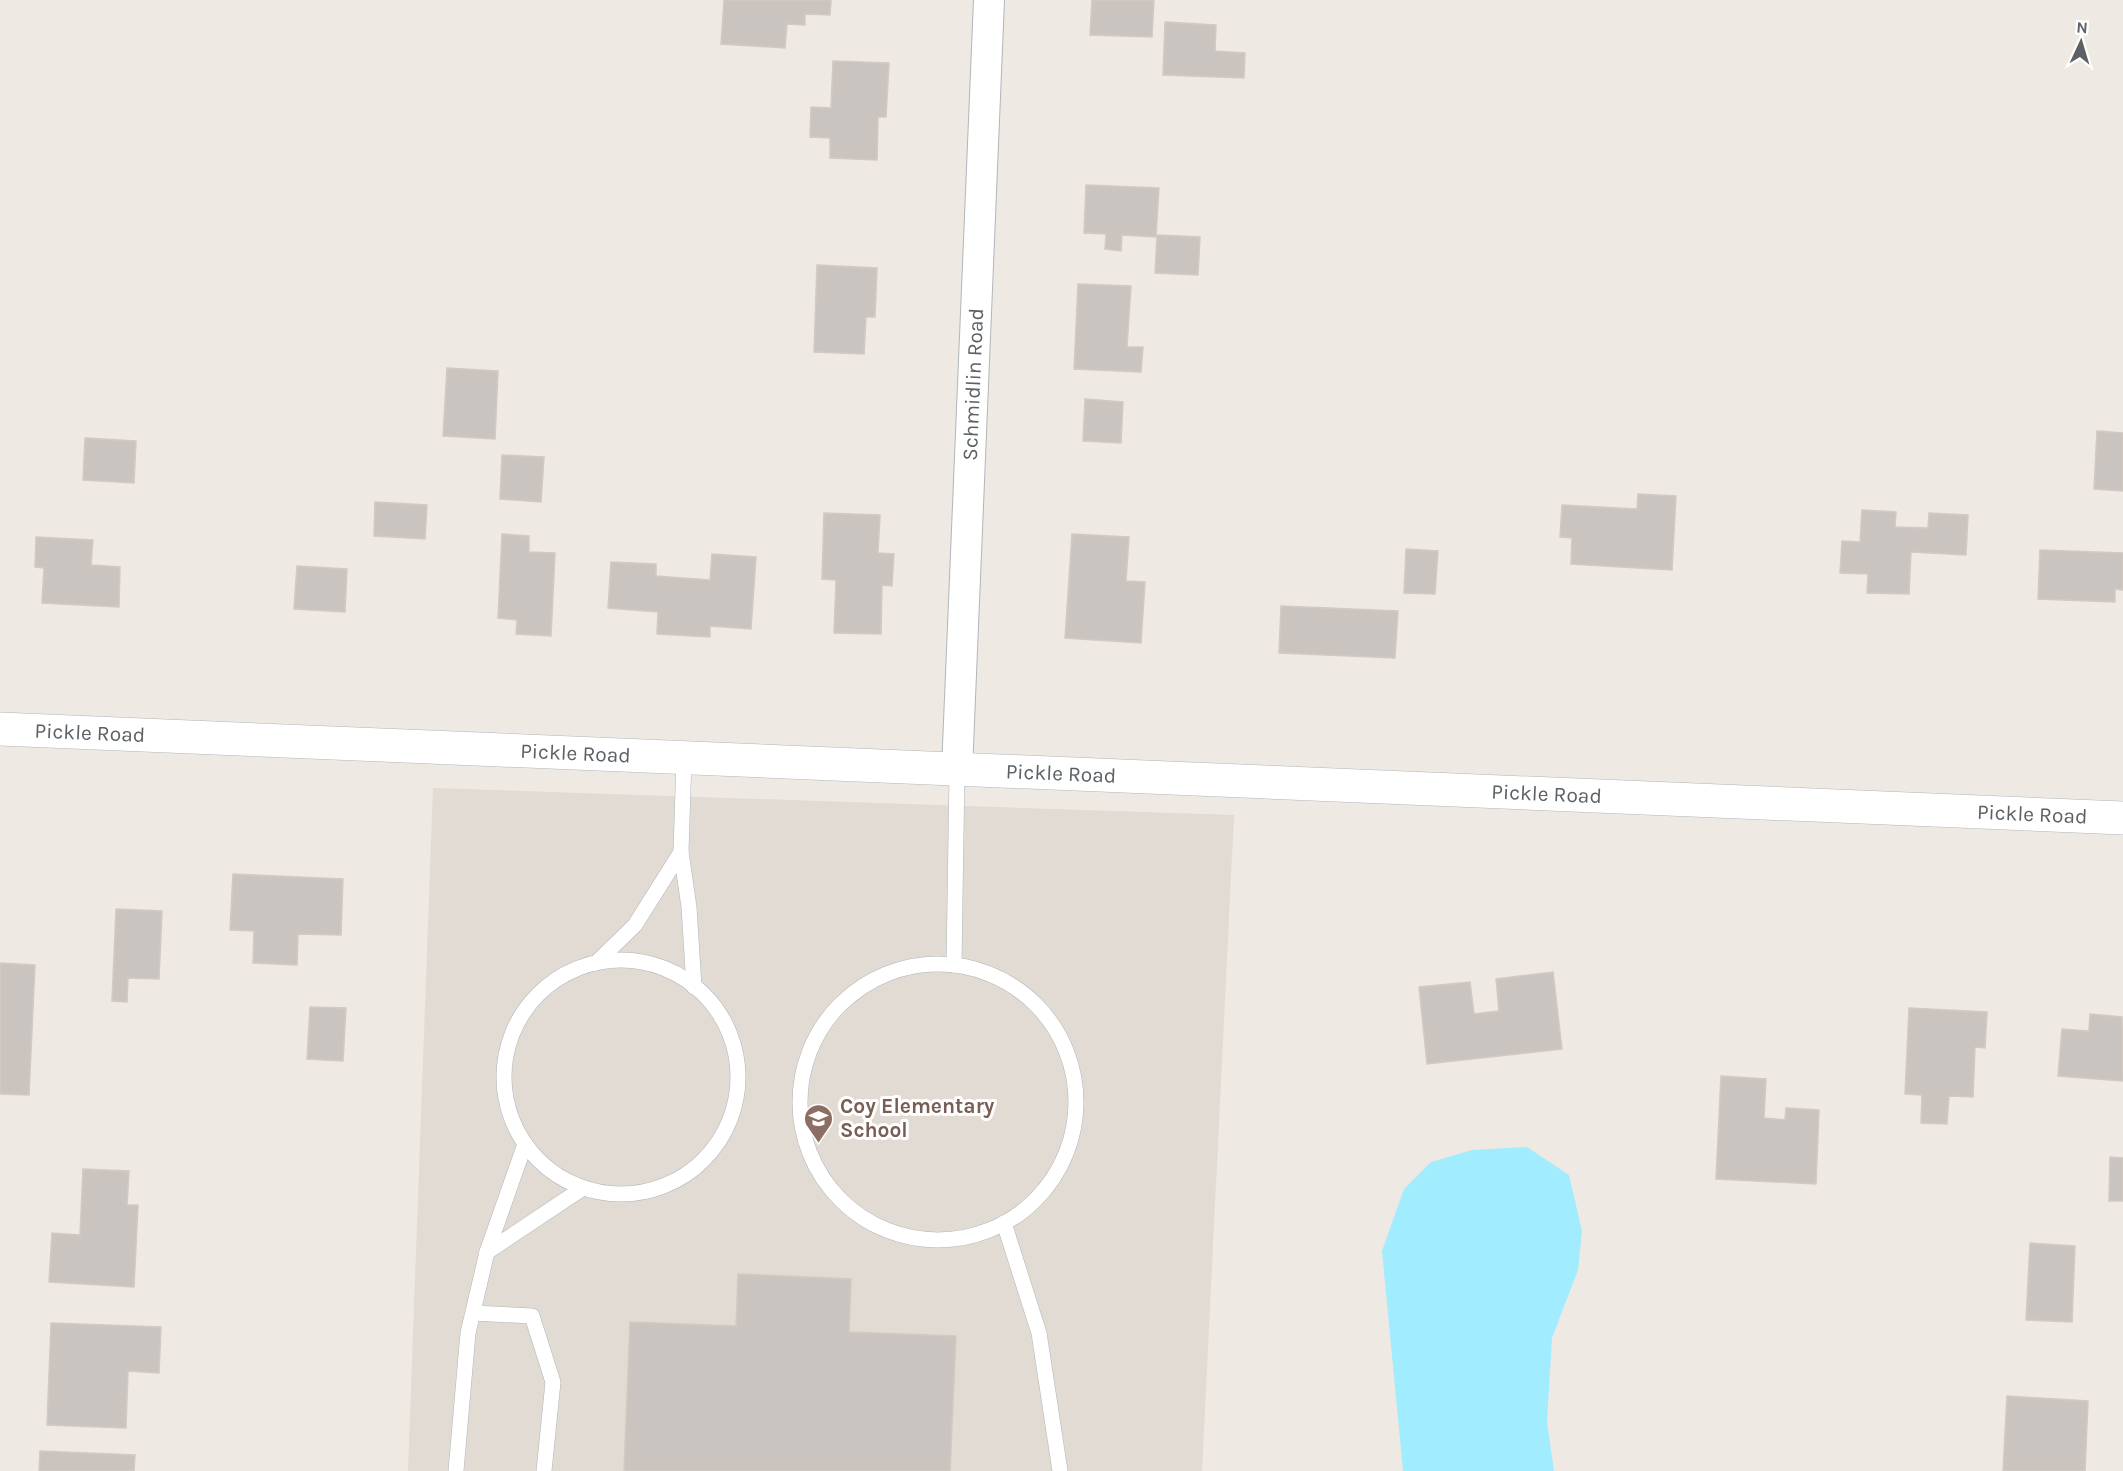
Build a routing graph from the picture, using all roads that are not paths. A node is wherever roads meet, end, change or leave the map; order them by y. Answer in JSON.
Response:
{"nodes":[{"id":1,"x":989,"y":0,"type":"edge"},
{"id":2,"x":0,"y":729,"type":"edge"},
{"id":3,"x":684,"y":758,"type":"junction"},
{"id":4,"x":957,"y":770,"type":"junction"},
{"id":5,"x":2123,"y":818,"type":"edge"},
{"id":6,"x":681,"y":852,"type":"junction"},
{"id":7,"x":596,"y":963,"type":"junction"},
{"id":8,"x":954,"y":965,"type":"junction"},
{"id":9,"x":694,"y":987,"type":"junction"},
{"id":10,"x":525,"y":1144,"type":"junction"},
{"id":11,"x":583,"y":1188,"type":"junction"},
{"id":12,"x":1005,"y":1222,"type":"junction"},
{"id":13,"x":487,"y":1252,"type":"junction"},
{"id":14,"x":473,"y":1313,"type":"junction"},
{"id":15,"x":456,"y":1471,"type":"edge"},
{"id":16,"x":544,"y":1471,"type":"edge"},
{"id":17,"x":1060,"y":1471,"type":"edge"}],
"edges":[{"from":1,"to":4,"type":"street","name":"Schmidlin Road"},
{"from":2,"to":3,"type":"street","name":"Pickle Road"},
{"from":3,"to":4,"type":"street","name":"Pickle Road"},
{"from":3,"to":6,"type":"lane"},
{"from":4,"to":5,"type":"street","name":"Pickle Road"},
{"from":4,"to":8,"type":"lane"},
{"from":6,"to":7,"type":"lane"},
{"from":6,"to":9,"type":"lane"},
{"from":7,"to":9,"type":"lane"},
{"from":7,"to":10,"type":"lane"},
{"from":8,"to":12,"type":"lane"},
{"from":8,"to":12,"type":"lane"},
{"from":9,"to":11,"type":"lane"},
{"from":10,"to":11,"type":"lane"},
{"from":10,"to":13,"type":"lane"},
{"from":11,"to":13,"type":"lane"},
{"from":12,"to":17,"type":"lane"},
{"from":13,"to":14,"type":"lane"},
{"from":14,"to":15,"type":"lane"},
{"from":14,"to":16,"type":"lane"}]}
